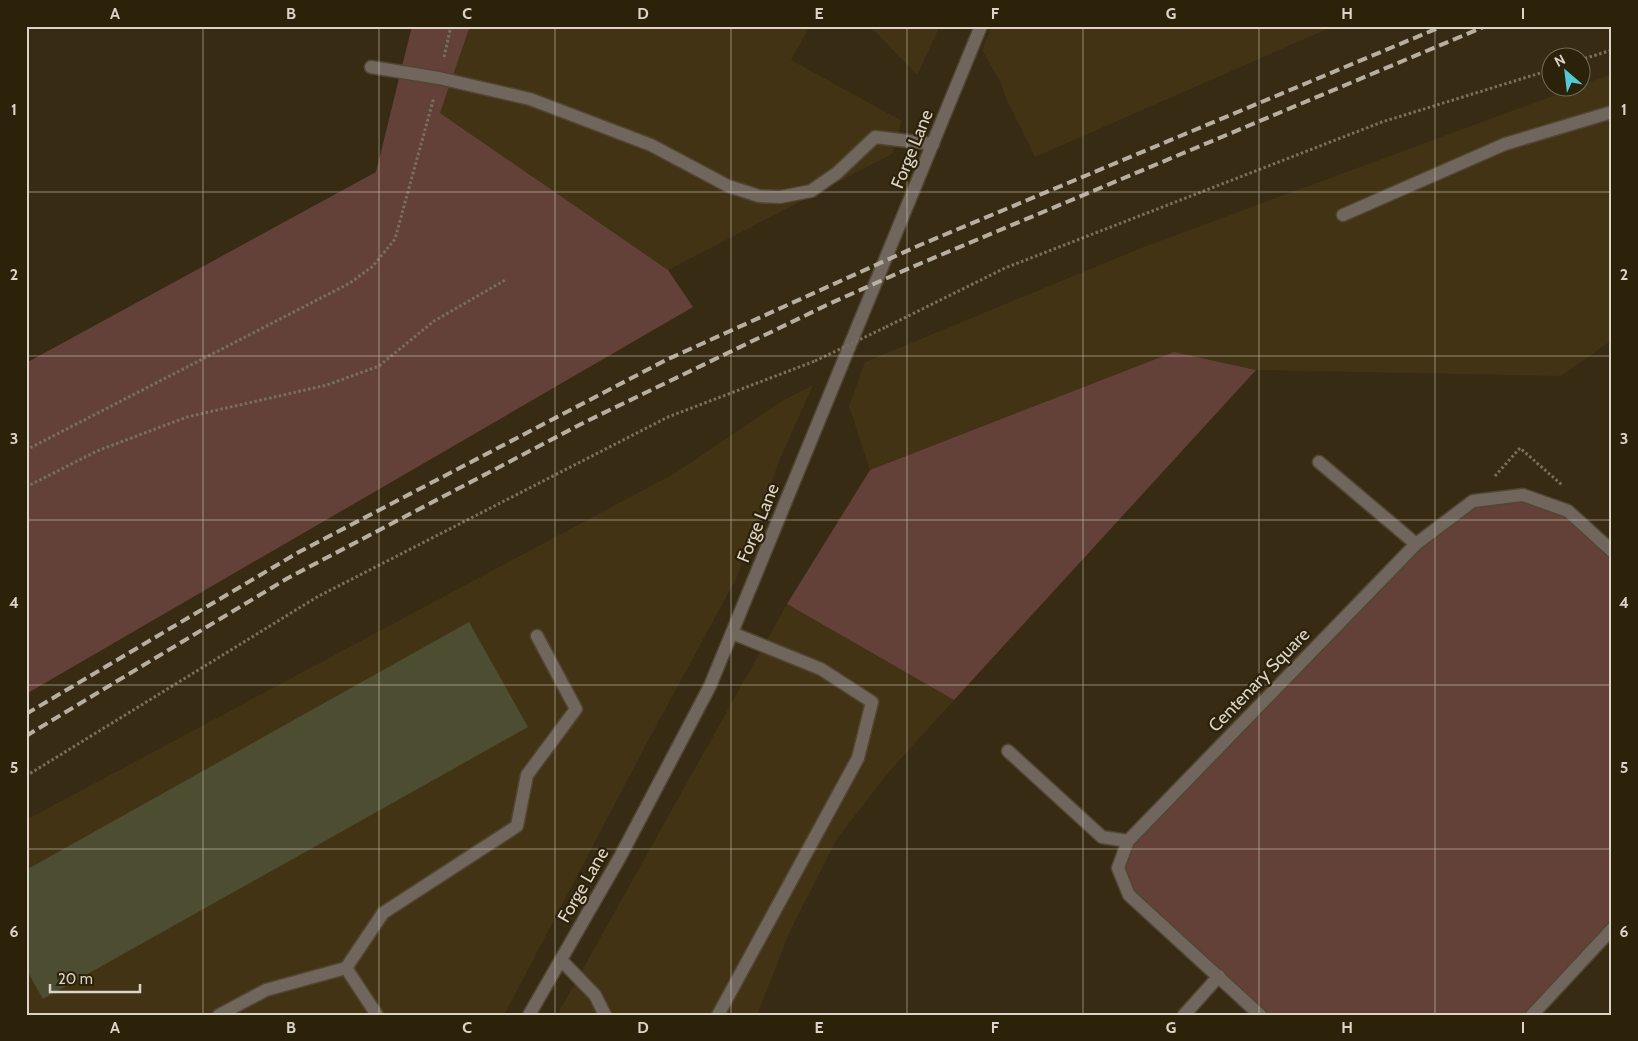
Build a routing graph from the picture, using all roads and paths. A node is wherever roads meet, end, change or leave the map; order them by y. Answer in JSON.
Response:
{"nodes":[{"id":1,"x":452,"y":26,"type":"edge"},
{"id":2,"x":981,"y":26,"type":"edge"},
{"id":3,"x":1612,"y":50,"type":"edge"},
{"id":4,"x":1590,"y":57,"type":"edge"},
{"id":5,"x":372,"y":67,"type":"dead end"},
{"id":6,"x":1540,"y":73,"type":"edge"},
{"id":7,"x":439,"y":78,"type":"junction"},
{"id":8,"x":1612,"y":112,"type":"edge"},
{"id":9,"x":933,"y":144,"type":"junction"},
{"id":10,"x":1343,"y":215,"type":"dead end"},
{"id":11,"x":507,"y":279,"type":"dead end"},
{"id":12,"x":26,"y":450,"type":"edge"},
{"id":13,"x":1319,"y":462,"type":"dead end"},
{"id":14,"x":26,"y":487,"type":"edge"},
{"id":15,"x":1416,"y":544,"type":"junction"},
{"id":16,"x":1612,"y":551,"type":"edge"},
{"id":17,"x":732,"y":633,"type":"junction"},
{"id":18,"x":537,"y":636,"type":"dead end"},
{"id":19,"x":1008,"y":751,"type":"dead end"},
{"id":20,"x":26,"y":776,"type":"edge"},
{"id":21,"x":1128,"y":841,"type":"junction"},
{"id":22,"x":1612,"y":929,"type":"edge"},
{"id":23,"x":561,"y":960,"type":"junction"},
{"id":24,"x":346,"y":968,"type":"junction"},
{"id":25,"x":1219,"y":976,"type":"junction"},
{"id":26,"x":219,"y":1015,"type":"edge"},
{"id":27,"x":377,"y":1015,"type":"edge"},
{"id":28,"x":529,"y":1015,"type":"edge"},
{"id":29,"x":605,"y":1015,"type":"edge"},
{"id":30,"x":718,"y":1015,"type":"edge"},
{"id":31,"x":1184,"y":1015,"type":"edge"},
{"id":32,"x":1260,"y":1015,"type":"edge"},
{"id":33,"x":1532,"y":1015,"type":"edge"}],
"edges":[{"from":1,"to":7,"type":"path"},
{"from":2,"to":9,"type":"street","name":"Forge Lane"},
{"from":3,"to":4,"type":"path"},
{"from":5,"to":7,"type":"street"},
{"from":6,"to":20,"type":"path","bridge":true},
{"from":7,"to":9,"type":"street"},
{"from":7,"to":12,"type":"path"},
{"from":8,"to":10,"type":"street"},
{"from":9,"to":17,"type":"street","name":"Forge Lane"},
{"from":11,"to":14,"type":"path"},
{"from":13,"to":15,"type":"street"},
{"from":15,"to":16,"type":"street","name":"Centenary Square"},
{"from":15,"to":21,"type":"street","name":"Centenary Square"},
{"from":17,"to":23,"type":"street","name":"Forge Lane"},
{"from":17,"to":30,"type":"street"},
{"from":18,"to":24,"type":"street"},
{"from":19,"to":21,"type":"street"},
{"from":21,"to":25,"type":"street","name":"Centenary Square"},
{"from":22,"to":33,"type":"street"},
{"from":23,"to":28,"type":"street","name":"Forge Lane"},
{"from":23,"to":29,"type":"street"},
{"from":24,"to":26,"type":"street"},
{"from":24,"to":27,"type":"street"},
{"from":25,"to":31,"type":"street"},
{"from":25,"to":32,"type":"street","name":"Centenary Square"}]}
